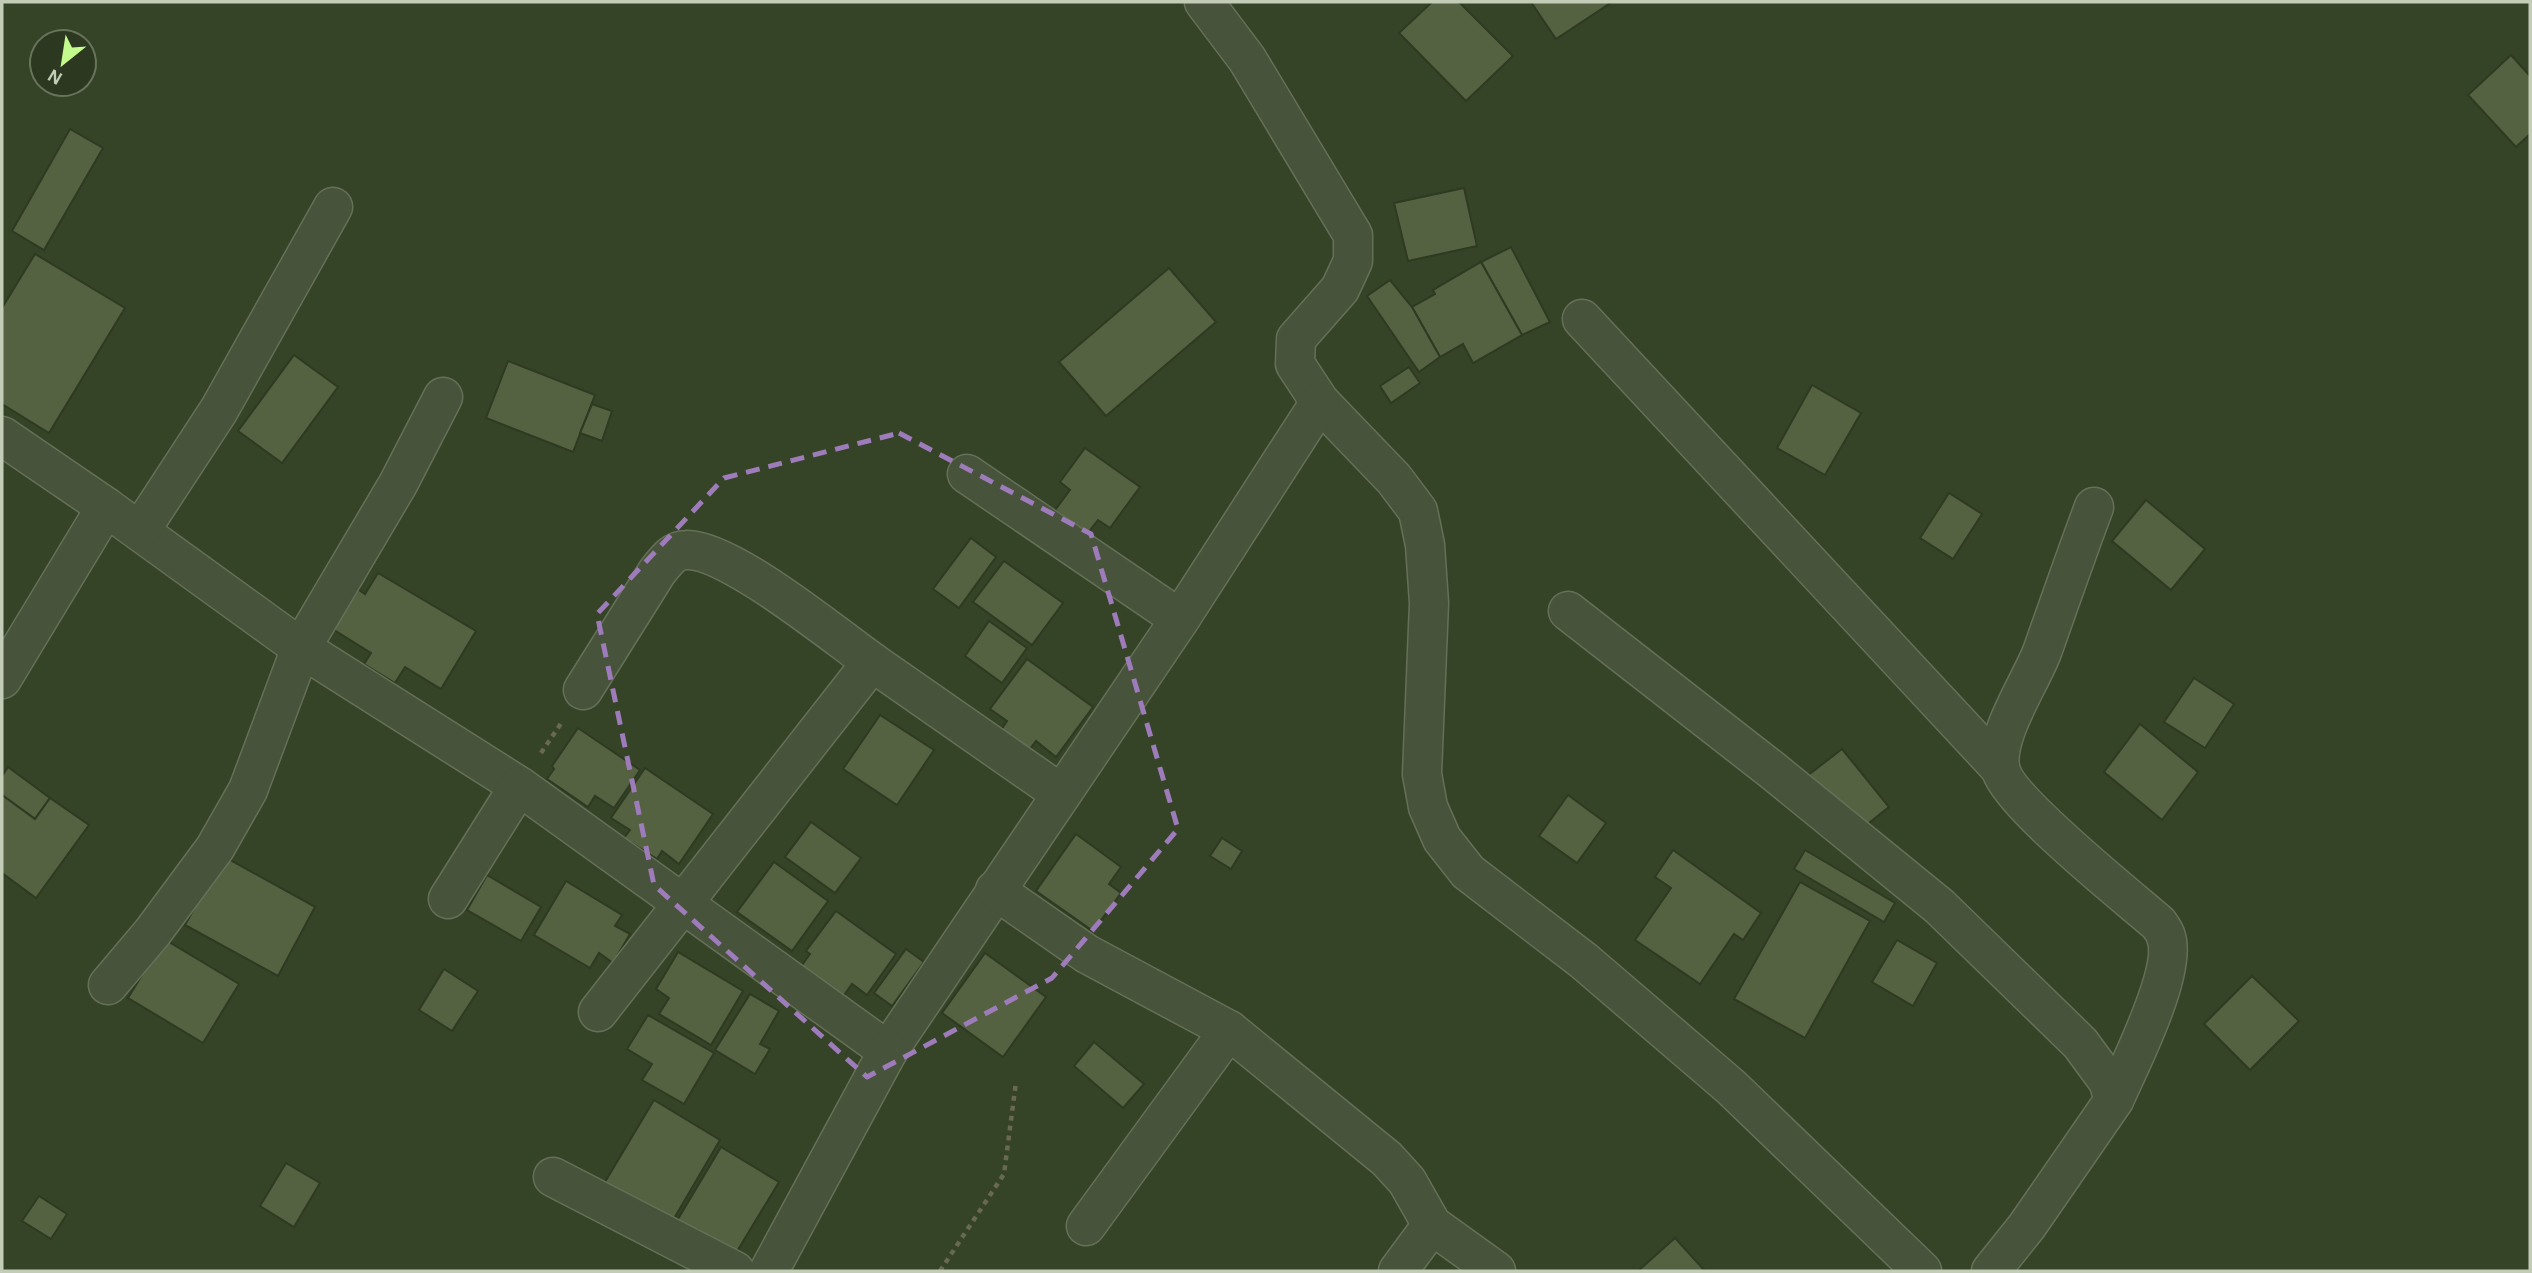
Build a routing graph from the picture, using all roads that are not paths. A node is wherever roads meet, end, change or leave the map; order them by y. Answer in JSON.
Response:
{"nodes":[{"id":1,"x":1204,"y":2,"type":"edge"},
{"id":2,"x":333,"y":207,"type":"dead end"},
{"id":3,"x":1582,"y":318,"type":"dead end"},
{"id":4,"x":443,"y":397,"type":"dead end"},
{"id":5,"x":1320,"y":402,"type":"junction"},
{"id":6,"x":2,"y":436,"type":"edge"},
{"id":7,"x":967,"y":474,"type":"dead end"},
{"id":8,"x":107,"y":507,"type":"junction"},
{"id":9,"x":2094,"y":507,"type":"dead end"},
{"id":10,"x":140,"y":531,"type":"junction"},
{"id":11,"x":1568,"y":611,"type":"dead end"},
{"id":12,"x":1180,"y":620,"type":"junction"},
{"id":13,"x":301,"y":648,"type":"junction"},
{"id":14,"x":872,"y":662,"type":"junction"},
{"id":15,"x":2,"y":679,"type":"edge"},
{"id":16,"x":583,"y":690,"type":"road end"},
{"id":17,"x":2000,"y":768,"type":"junction"},
{"id":18,"x":519,"y":786,"type":"junction"},
{"id":19,"x":1060,"y":793,"type":"junction"},
{"id":20,"x":995,"y":890,"type":"junction"},
{"id":21,"x":448,"y":899,"type":"dead end"},
{"id":22,"x":681,"y":903,"type":"junction"},
{"id":23,"x":108,"y":985,"type":"dead end"},
{"id":24,"x":598,"y":1012,"type":"dead end"},
{"id":25,"x":1229,"y":1030,"type":"junction"},
{"id":26,"x":888,"y":1051,"type":"junction"},
{"id":27,"x":2114,"y":1100,"type":"junction"},
{"id":28,"x":553,"y":1177,"type":"dead end"},
{"id":29,"x":1432,"y":1225,"type":"junction"},
{"id":30,"x":1086,"y":1226,"type":"dead end"},
{"id":31,"x":735,"y":1271,"type":"edge"},
{"id":32,"x":769,"y":1271,"type":"edge"},
{"id":33,"x":1398,"y":1271,"type":"edge"},
{"id":34,"x":1496,"y":1271,"type":"edge"},
{"id":35,"x":1922,"y":1271,"type":"edge"},
{"id":36,"x":1991,"y":1271,"type":"edge"}],
"edges":[{"from":1,"to":5,"type":"street"},
{"from":2,"to":10,"type":"street"},
{"from":3,"to":17,"type":"street"},
{"from":4,"to":13,"type":"street"},
{"from":5,"to":12,"type":"street"},
{"from":5,"to":35,"type":"street"},
{"from":6,"to":8,"type":"street"},
{"from":7,"to":12,"type":"street"},
{"from":8,"to":10,"type":"street"},
{"from":8,"to":15,"type":"street"},
{"from":9,"to":17,"type":"street"},
{"from":10,"to":13,"type":"street"},
{"from":11,"to":27,"type":"street"},
{"from":12,"to":19,"type":"street"},
{"from":13,"to":18,"type":"street"},
{"from":13,"to":23,"type":"street"},
{"from":14,"to":16,"type":"street"},
{"from":14,"to":19,"type":"street"},
{"from":14,"to":22,"type":"street"},
{"from":17,"to":27,"type":"street"},
{"from":18,"to":21,"type":"street"},
{"from":18,"to":22,"type":"street"},
{"from":19,"to":20,"type":"street"},
{"from":20,"to":25,"type":"street"},
{"from":20,"to":26,"type":"street"},
{"from":22,"to":24,"type":"street"},
{"from":22,"to":26,"type":"street"},
{"from":25,"to":29,"type":"street"},
{"from":25,"to":30,"type":"street"},
{"from":26,"to":32,"type":"street"},
{"from":27,"to":36,"type":"street"},
{"from":28,"to":31,"type":"street"},
{"from":29,"to":33,"type":"street"},
{"from":29,"to":34,"type":"street"}]}
